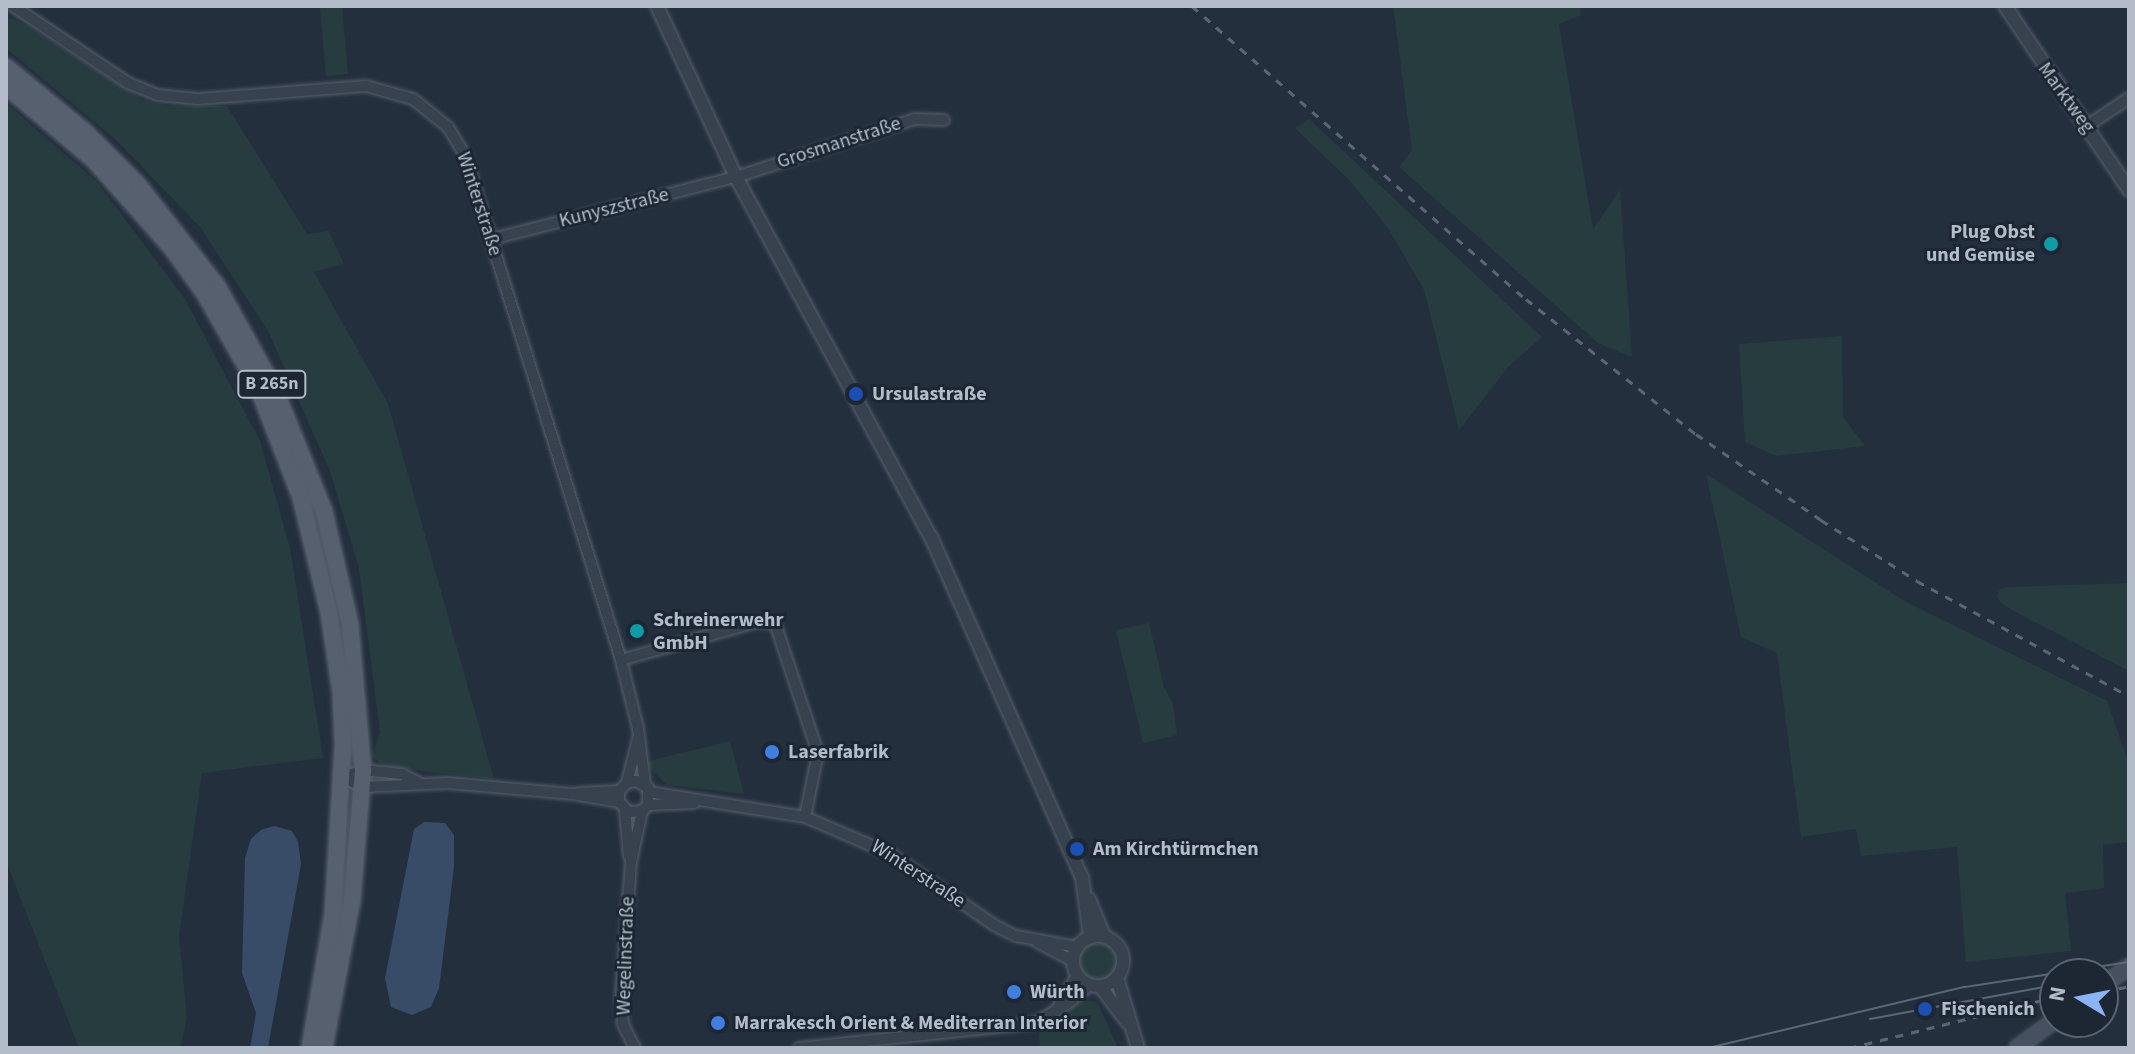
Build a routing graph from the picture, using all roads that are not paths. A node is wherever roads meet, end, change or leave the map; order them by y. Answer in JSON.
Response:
{"nodes":[{"id":1,"x":13,"y":6,"type":"edge"},
{"id":2,"x":657,"y":6,"type":"edge"},
{"id":3,"x":2005,"y":6,"type":"edge"},
{"id":4,"x":6,"y":67,"type":"edge"},
{"id":5,"x":6,"y":86,"type":"edge"},
{"id":6,"x":2129,"y":98,"type":"edge"},
{"id":7,"x":944,"y":120,"type":"dead end"},
{"id":8,"x":2087,"y":126,"type":"junction"},
{"id":9,"x":736,"y":177,"type":"junction"},
{"id":10,"x":2129,"y":190,"type":"edge"},
{"id":11,"x":492,"y":239,"type":"junction"},
{"id":12,"x":621,"y":660,"type":"junction"},
{"id":13,"x":638,"y":737,"type":"junction"},
{"id":14,"x":363,"y":770,"type":"junction"},
{"id":15,"x":343,"y":777,"type":"junction"},
{"id":16,"x":418,"y":782,"type":"junction"},
{"id":17,"x":363,"y":787,"type":"junction"},
{"id":18,"x":647,"y":789,"type":"junction"},
{"id":19,"x":622,"y":796,"type":"junction"},
{"id":20,"x":700,"y":802,"type":"junction"},
{"id":21,"x":645,"y":808,"type":"junction"},
{"id":22,"x":805,"y":817,"type":"junction"},
{"id":23,"x":631,"y":862,"type":"junction"},
{"id":24,"x":1086,"y":892,"type":"junction"},
{"id":25,"x":1104,"y":936,"type":"junction"},
{"id":26,"x":1090,"y":937,"type":"junction"},
{"id":27,"x":1037,"y":942,"type":"junction"},
{"id":28,"x":1077,"y":947,"type":"junction"},
{"id":29,"x":1073,"y":961,"type":"junction"},
{"id":30,"x":1077,"y":976,"type":"junction"},
{"id":31,"x":1117,"y":978,"type":"junction"},
{"id":32,"x":1095,"y":986,"type":"junction"},
{"id":33,"x":1057,"y":1009,"type":"junction"},
{"id":34,"x":1129,"y":1025,"type":"junction"},
{"id":35,"x":2039,"y":1032,"type":"edge"},
{"id":36,"x":310,"y":1048,"type":"edge"},
{"id":37,"x":324,"y":1048,"type":"edge"},
{"id":38,"x":635,"y":1048,"type":"edge"},
{"id":39,"x":799,"y":1048,"type":"edge"},
{"id":40,"x":1138,"y":1048,"type":"edge"},
{"id":41,"x":2017,"y":1048,"type":"edge"}],
"edges":[{"from":1,"to":11,"type":"street","name":"Winterstraße"},
{"from":2,"to":9,"type":"street"},
{"from":3,"to":8,"type":"street","name":"Marktweg"},
{"from":4,"to":14,"type":"main road","number":"B 265n"},
{"from":5,"to":15,"type":"main road","number":"B 265n"},
{"from":6,"to":8,"type":"street"},
{"from":7,"to":9,"type":"street","name":"Grosmanstraße"},
{"from":8,"to":10,"type":"street","name":"Marktweg"},
{"from":9,"to":11,"type":"street","name":"Kunyszstraße"},
{"from":9,"to":24,"type":"street"},
{"from":11,"to":12,"type":"street","name":"Winterstraße"},
{"from":12,"to":13,"type":"street","name":"Winterstraße"},
{"from":12,"to":22,"type":"street"},
{"from":13,"to":18,"type":"street","name":"Winterstraße"},
{"from":13,"to":19,"type":"street","name":"Winterstraße"},
{"from":14,"to":15,"type":"street"},
{"from":14,"to":16,"type":"street"},
{"from":14,"to":17,"type":"main road","number":"B 265n"},
{"from":15,"to":17,"type":"street"},
{"from":15,"to":36,"type":"main road","number":"B 265n"},
{"from":16,"to":17,"type":"street"},
{"from":16,"to":19,"type":"street"},
{"from":17,"to":37,"type":"main road","number":"B 265n"},
{"from":18,"to":19,"type":"street"},
{"from":18,"to":20,"type":"street","name":"Winterstraße"},
{"from":18,"to":21,"type":"street","name":"Wegelinstraße"},
{"from":19,"to":21,"type":"street","name":"Winterstraße"},
{"from":19,"to":23,"type":"street","name":"Wegelinstraße"},
{"from":20,"to":21,"type":"street","name":"Winterstraße"},
{"from":20,"to":22,"type":"street","name":"Winterstraße"},
{"from":21,"to":23,"type":"street","name":"Wegelinstraße"},
{"from":22,"to":27,"type":"street","name":"Winterstraße"},
{"from":23,"to":38,"type":"street","name":"Wegelinstraße"},
{"from":24,"to":25,"type":"street"},
{"from":24,"to":26,"type":"street"},
{"from":25,"to":26,"type":"street"},
{"from":25,"to":31,"type":"street"},
{"from":26,"to":28,"type":"street"},
{"from":27,"to":28,"type":"street","name":"Winterstraße"},
{"from":27,"to":29,"type":"street","name":"Winterstraße"},
{"from":28,"to":29,"type":"street"},
{"from":29,"to":30,"type":"street"},
{"from":30,"to":32,"type":"street"},
{"from":30,"to":33,"type":"street"},
{"from":31,"to":32,"type":"street"},
{"from":31,"to":34,"type":"street"},
{"from":32,"to":33,"type":"street"},
{"from":32,"to":34,"type":"street"},
{"from":33,"to":39,"type":"street"},
{"from":34,"to":40,"type":"street"},
{"from":35,"to":41,"type":"main road"}]}
